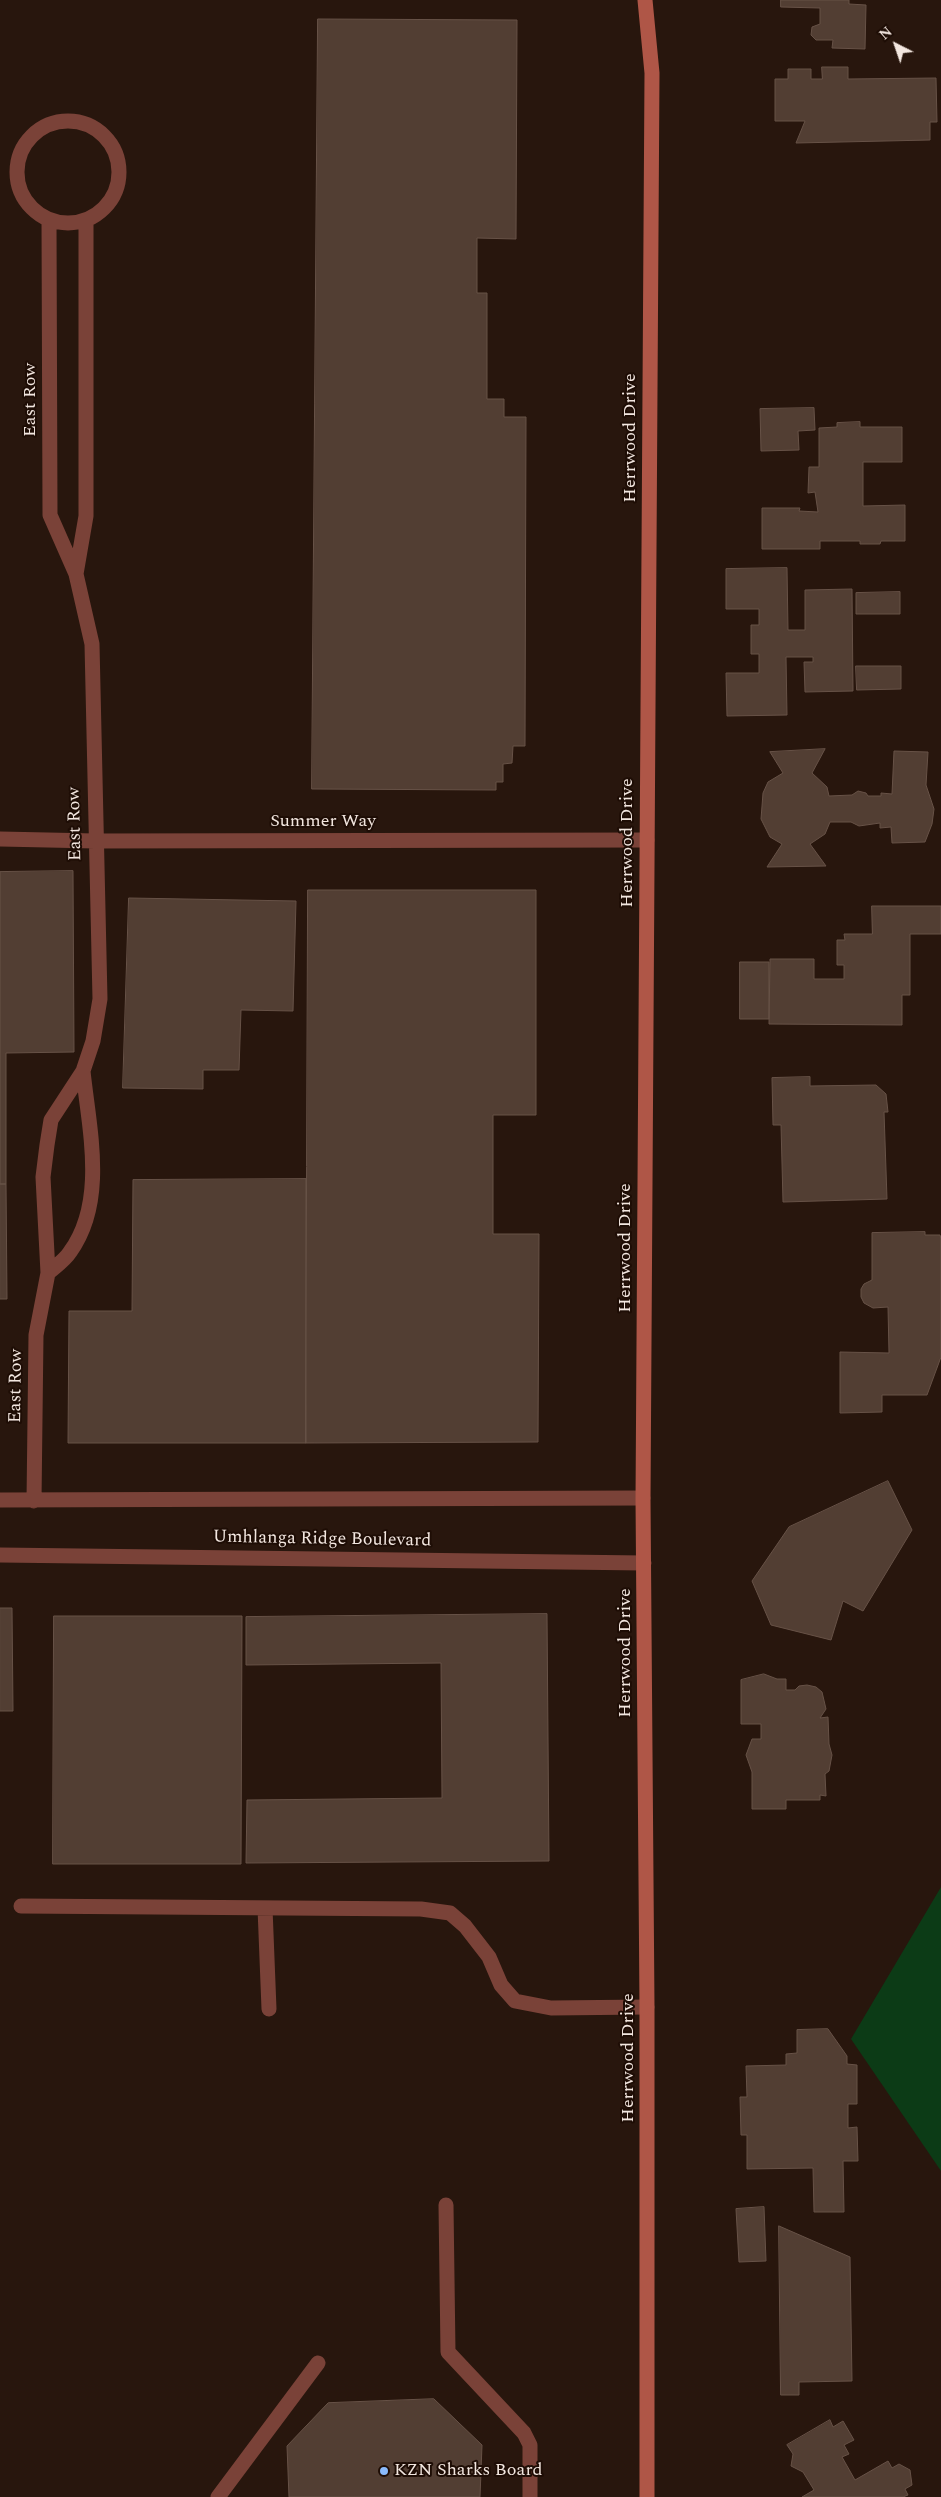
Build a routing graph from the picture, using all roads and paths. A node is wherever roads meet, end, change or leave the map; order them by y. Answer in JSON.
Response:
{"nodes":[{"id":1,"x":645,"y":0,"type":"edge"},
{"id":2,"x":49,"y":220,"type":"junction"},
{"id":3,"x":86,"y":220,"type":"junction"},
{"id":4,"x":76,"y":574,"type":"junction"},
{"id":5,"x":0,"y":839,"type":"edge"},
{"id":6,"x":647,"y":840,"type":"junction"},
{"id":7,"x":95,"y":841,"type":"junction"},
{"id":8,"x":82,"y":1072,"type":"junction"},
{"id":9,"x":48,"y":1274,"type":"junction"},
{"id":10,"x":643,"y":1498,"type":"junction"},
{"id":11,"x":0,"y":1500,"type":"edge"},
{"id":12,"x":34,"y":1501,"type":"junction"},
{"id":13,"x":0,"y":1555,"type":"edge"},
{"id":14,"x":644,"y":1563,"type":"junction"},
{"id":15,"x":20,"y":1906,"type":"dead end"},
{"id":16,"x":265,"y":1908,"type":"junction"},
{"id":17,"x":648,"y":2007,"type":"junction"},
{"id":18,"x":269,"y":2009,"type":"dead end"},
{"id":19,"x":446,"y":2205,"type":"dead end"},
{"id":20,"x":318,"y":2363,"type":"dead end"},
{"id":21,"x":218,"y":2497,"type":"edge"},
{"id":22,"x":530,"y":2497,"type":"edge"},
{"id":23,"x":647,"y":2497,"type":"edge"}],
"edges":[{"from":1,"to":6,"type":"street","name":"Herrwood Drive"},
{"from":2,"to":3,"type":"street"},
{"from":2,"to":3,"type":"street"},
{"from":2,"to":4,"type":"street","name":"East Row"},
{"from":3,"to":4,"type":"street","name":"East Row"},
{"from":4,"to":7,"type":"street","name":"East Row"},
{"from":5,"to":7,"type":"street","name":"Summer Way"},
{"from":6,"to":7,"type":"street","name":"Summer Way"},
{"from":6,"to":10,"type":"street","name":"Herrwood Drive"},
{"from":7,"to":8,"type":"street","name":"East Row"},
{"from":8,"to":9,"type":"street","name":"East Row"},
{"from":8,"to":9,"type":"street","name":"East Row"},
{"from":9,"to":12,"type":"street","name":"East Row"},
{"from":10,"to":12,"type":"street"},
{"from":10,"to":14,"type":"street","name":"Herrwood Drive"},
{"from":11,"to":12,"type":"street"},
{"from":13,"to":14,"type":"street","name":"Umhlanga Ridge Boulevard"},
{"from":14,"to":17,"type":"street","name":"Herrwood Drive"},
{"from":15,"to":16,"type":"street"},
{"from":16,"to":17,"type":"street"},
{"from":16,"to":18,"type":"street"},
{"from":17,"to":23,"type":"street","name":"Herrwood Drive"},
{"from":19,"to":22,"type":"street"},
{"from":20,"to":21,"type":"street"}]}
